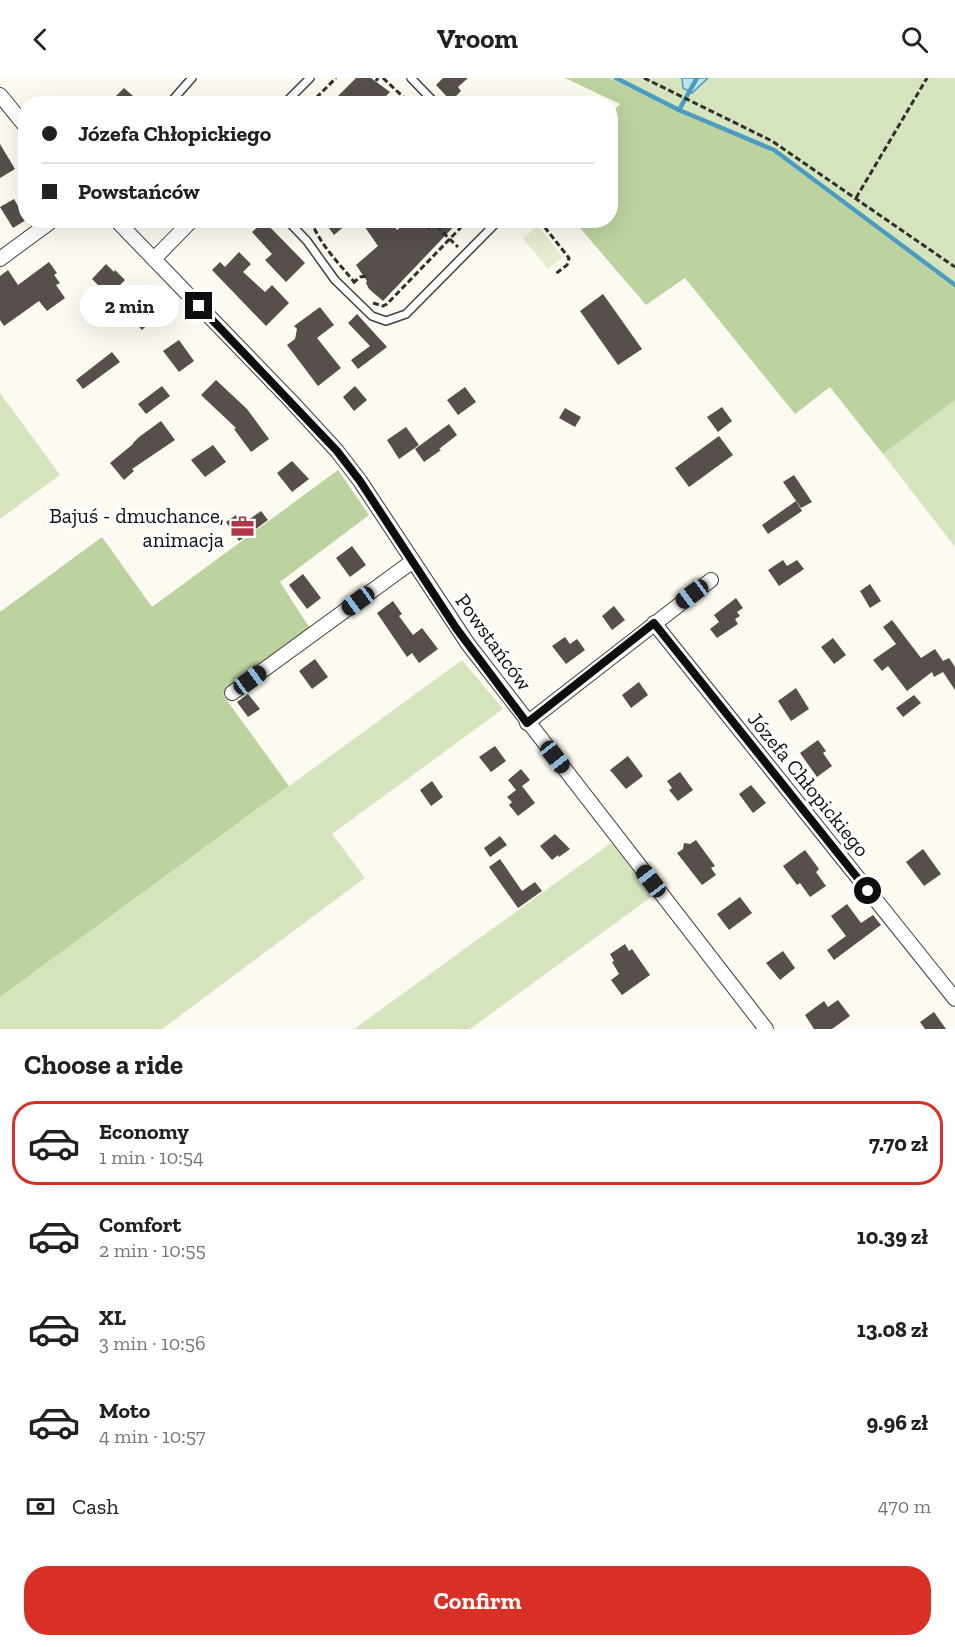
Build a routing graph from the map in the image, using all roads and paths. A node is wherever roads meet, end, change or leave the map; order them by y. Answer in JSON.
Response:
{"nodes":[{"id":1,"x":192,"y":78,"type":"edge"},
{"id":2,"x":310,"y":78,"type":"edge"},
{"id":3,"x":336,"y":78,"type":"edge"},
{"id":4,"x":383,"y":78,"type":"edge"},
{"id":5,"x":411,"y":78,"type":"edge"},
{"id":6,"x":644,"y":78,"type":"edge"},
{"id":7,"x":927,"y":78,"type":"edge"},
{"id":8,"x":0,"y":94,"type":"edge"},
{"id":9,"x":176,"y":96,"type":"edge"},
{"id":10,"x":292,"y":96,"type":"edge"},
{"id":11,"x":318,"y":96,"type":"edge"},
{"id":12,"x":403,"y":96,"type":"edge"},
{"id":13,"x":428,"y":96,"type":"edge"},
{"id":14,"x":18,"y":117,"type":"edge"},
{"id":15,"x":856,"y":198,"type":"junction"},
{"id":16,"x":41,"y":228,"type":"edge"},
{"id":17,"x":124,"y":228,"type":"edge"},
{"id":18,"x":182,"y":228,"type":"edge"},
{"id":19,"x":295,"y":228,"type":"edge"},
{"id":20,"x":314,"y":228,"type":"edge"},
{"id":21,"x":439,"y":228,"type":"edge"},
{"id":22,"x":460,"y":228,"type":"edge"},
{"id":23,"x":491,"y":228,"type":"edge"},
{"id":24,"x":545,"y":228,"type":"edge"},
{"id":25,"x":450,"y":239,"type":"junction"},
{"id":26,"x":465,"y":254,"type":"junction"},
{"id":27,"x":0,"y":259,"type":"edge"},
{"id":28,"x":154,"y":259,"type":"junction"},
{"id":29,"x":955,"y":267,"type":"edge"},
{"id":30,"x":554,"y":275,"type":"dead end"},
{"id":31,"x":367,"y":276,"type":"dead end"},
{"id":32,"x":354,"y":282,"type":"junction"},
{"id":33,"x":344,"y":290,"type":"junction"},
{"id":34,"x":360,"y":290,"type":"dead end"},
{"id":35,"x":372,"y":302,"type":"dead end"},
{"id":36,"x":413,"y":561,"type":"junction"},
{"id":37,"x":711,"y":580,"type":"dead end"},
{"id":38,"x":654,"y":623,"type":"junction"},
{"id":39,"x":232,"y":693,"type":"dead end"},
{"id":40,"x":527,"y":723,"type":"junction"},
{"id":41,"x":955,"y":999,"type":"edge"},
{"id":42,"x":766,"y":1029,"type":"edge"}],
"edges":[{"from":1,"to":9,"type":"lane"},
{"from":2,"to":10,"type":"lane"},
{"from":3,"to":11,"type":"path"},
{"from":4,"to":12,"type":"path"},
{"from":5,"to":13,"type":"lane"},
{"from":6,"to":15,"type":"path"},
{"from":7,"to":15,"type":"path"},
{"from":8,"to":14,"type":"street"},
{"from":15,"to":29,"type":"path"},
{"from":16,"to":27,"type":"street"},
{"from":17,"to":28,"type":"street","name":"Powstańców"},
{"from":18,"to":28,"type":"street"},
{"from":19,"to":33,"type":"lane"},
{"from":20,"to":32,"type":"path"},
{"from":21,"to":25,"type":"path"},
{"from":22,"to":25,"type":"path"},
{"from":23,"to":26,"type":"lane"},
{"from":24,"to":30,"type":"path"},
{"from":25,"to":26,"type":"path"},
{"from":25,"to":35,"type":"path"},
{"from":26,"to":33,"type":"lane"},
{"from":28,"to":36,"type":"street","name":"Powstańców"},
{"from":31,"to":32,"type":"path"},
{"from":32,"to":33,"type":"path"},
{"from":32,"to":34,"type":"path"},
{"from":36,"to":39,"type":"street"},
{"from":36,"to":40,"type":"street","name":"Powstańców"},
{"from":37,"to":38,"type":"street"},
{"from":38,"to":40,"type":"street"},
{"from":38,"to":41,"type":"street","name":"Józefa Chłopickiego"},
{"from":40,"to":42,"type":"street","name":"Powstańców"}]}
